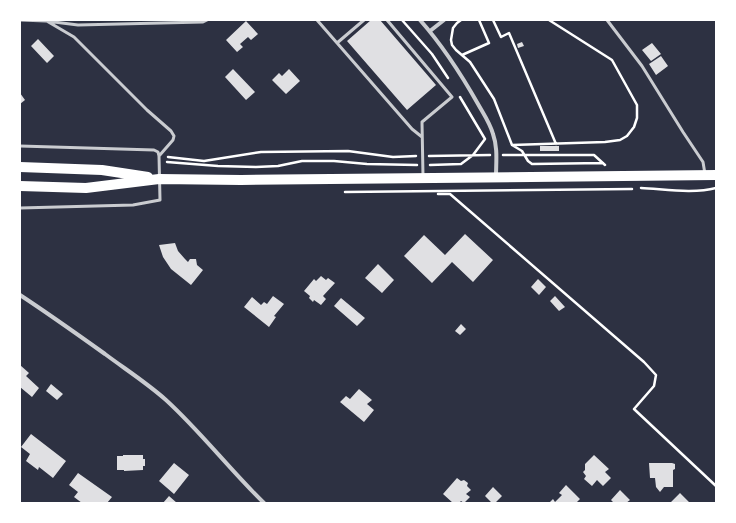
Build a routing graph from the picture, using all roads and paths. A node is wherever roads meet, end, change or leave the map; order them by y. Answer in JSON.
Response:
{"nodes":[{"id":1,"x":20,"y":20,"type":"edge"},
{"id":2,"x":45,"y":20,"type":"edge"},
{"id":3,"x":207,"y":20,"type":"edge"},
{"id":4,"x":317,"y":20,"type":"edge"},
{"id":5,"x":364,"y":20,"type":"edge"},
{"id":6,"x":387,"y":20,"type":"edge"},
{"id":7,"x":420,"y":20,"type":"edge"},
{"id":8,"x":444,"y":20,"type":"edge"},
{"id":9,"x":461,"y":20,"type":"edge"},
{"id":10,"x":479,"y":20,"type":"edge"},
{"id":11,"x":493,"y":20,"type":"edge"},
{"id":12,"x":549,"y":20,"type":"edge"},
{"id":13,"x":607,"y":20,"type":"edge"},
{"id":14,"x":430,"y":31,"type":"junction"},
{"id":15,"x":337,"y":43,"type":"junction"},
{"id":16,"x":462,"y":55,"type":"junction"},
{"id":17,"x":422,"y":137,"type":"junction"},
{"id":18,"x":556,"y":144,"type":"junction"},
{"id":19,"x":512,"y":145,"type":"junction"},
{"id":20,"x":20,"y":146,"type":"edge"},
{"id":21,"x":496,"y":155,"type":"junction"},
{"id":22,"x":524,"y":155,"type":"junction"},
{"id":23,"x":159,"y":156,"type":"junction"},
{"id":24,"x":423,"y":156,"type":"junction"},
{"id":25,"x":159,"y":161,"type":"junction"},
{"id":26,"x":604,"y":163,"type":"junction"},
{"id":27,"x":461,"y":164,"type":"dead end"},
{"id":28,"x":422,"y":165,"type":"junction"},
{"id":29,"x":20,"y":167,"type":"edge"},
{"id":30,"x":716,"y":175,"type":"edge"},
{"id":31,"x":614,"y":176,"type":"junction"},
{"id":32,"x":705,"y":176,"type":"junction"},
{"id":33,"x":496,"y":177,"type":"junction"},
{"id":34,"x":423,"y":178,"type":"junction"},
{"id":35,"x":159,"y":179,"type":"junction"},
{"id":36,"x":20,"y":186,"type":"edge"},
{"id":37,"x":716,"y":188,"type":"edge"},
{"id":38,"x":345,"y":192,"type":"dead end"},
{"id":39,"x":438,"y":194,"type":"dead end"},
{"id":40,"x":20,"y":208,"type":"edge"},
{"id":41,"x":20,"y":295,"type":"edge"},
{"id":42,"x":716,"y":486,"type":"edge"},
{"id":43,"x":264,"y":503,"type":"edge"}],
"edges":[{"from":1,"to":2,"type":"lane"},
{"from":2,"to":3,"type":"lane"},
{"from":2,"to":23,"type":"lane"},
{"from":4,"to":15,"type":"lane"},
{"from":5,"to":15,"type":"lane"},
{"from":6,"to":17,"type":"lane"},
{"from":7,"to":14,"type":"street"},
{"from":8,"to":14,"type":"street"},
{"from":9,"to":16,"type":"path"},
{"from":10,"to":16,"type":"path"},
{"from":11,"to":18,"type":"path"},
{"from":12,"to":18,"type":"path"},
{"from":13,"to":32,"type":"lane"},
{"from":14,"to":21,"type":"street"},
{"from":15,"to":17,"type":"lane"},
{"from":16,"to":19,"type":"path"},
{"from":17,"to":24,"type":"lane"},
{"from":18,"to":19,"type":"path"},
{"from":19,"to":22,"type":"path"},
{"from":20,"to":23,"type":"lane"},
{"from":21,"to":22,"type":"path"},
{"from":21,"to":24,"type":"path"},
{"from":21,"to":33,"type":"street"},
{"from":22,"to":26,"type":"path"},
{"from":22,"to":26,"type":"path"},
{"from":23,"to":24,"type":"path"},
{"from":23,"to":25,"type":"lane"},
{"from":24,"to":28,"type":"lane"},
{"from":25,"to":28,"type":"path"},
{"from":25,"to":35,"type":"lane"},
{"from":26,"to":31,"type":"path"},
{"from":27,"to":28,"type":"path"},
{"from":28,"to":34,"type":"lane"},
{"from":29,"to":35,"type":"main road"},
{"from":30,"to":32,"type":"main road"},
{"from":31,"to":32,"type":"main road"},
{"from":31,"to":33,"type":"main road"},
{"from":33,"to":34,"type":"main road"},
{"from":34,"to":35,"type":"main road"},
{"from":35,"to":36,"type":"main road"},
{"from":35,"to":40,"type":"lane"},
{"from":37,"to":38,"type":"path"},
{"from":39,"to":42,"type":"path"},
{"from":41,"to":43,"type":"street"}]}
